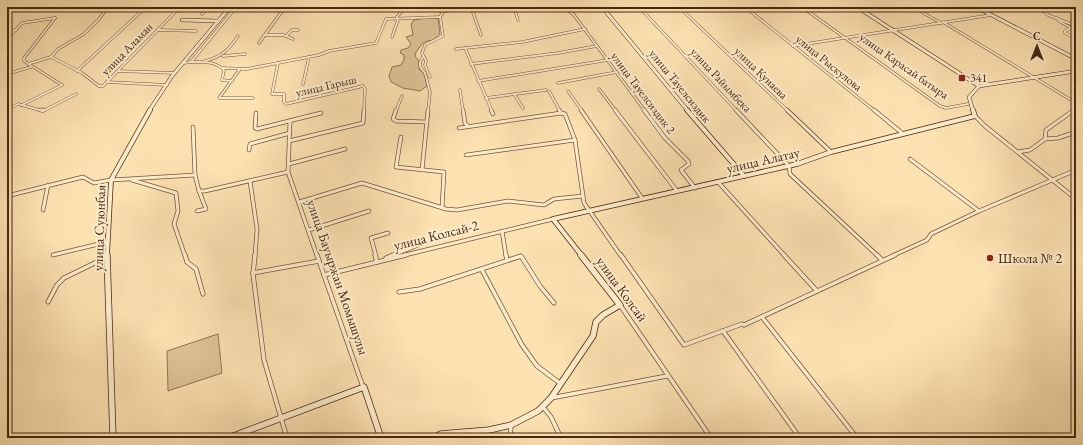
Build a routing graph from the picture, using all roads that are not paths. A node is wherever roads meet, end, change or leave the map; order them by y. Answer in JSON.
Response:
{"nodes":[{"id":1,"x":15,"y":7,"type":"edge"},
{"id":2,"x":108,"y":7,"type":"edge"},
{"id":3,"x":146,"y":7,"type":"edge"},
{"id":4,"x":180,"y":7,"type":"edge"},
{"id":5,"x":209,"y":7,"type":"edge"},
{"id":6,"x":230,"y":7,"type":"edge"},
{"id":7,"x":236,"y":7,"type":"edge"},
{"id":8,"x":285,"y":7,"type":"edge"},
{"id":9,"x":409,"y":7,"type":"edge"},
{"id":10,"x":458,"y":7,"type":"edge"},
{"id":11,"x":471,"y":7,"type":"edge"},
{"id":12,"x":514,"y":7,"type":"edge"},
{"id":13,"x":564,"y":7,"type":"edge"},
{"id":14,"x":602,"y":7,"type":"edge"},
{"id":15,"x":639,"y":7,"type":"edge"},
{"id":16,"x":679,"y":7,"type":"edge"},
{"id":17,"x":745,"y":7,"type":"edge"},
{"id":18,"x":802,"y":7,"type":"edge"},
{"id":19,"x":857,"y":7,"type":"edge"},
{"id":20,"x":913,"y":7,"type":"edge"},
{"id":21,"x":976,"y":7,"type":"edge"},
{"id":22,"x":1012,"y":7,"type":"edge"},
{"id":23,"x":1039,"y":7,"type":"edge"},
{"id":24,"x":1053,"y":7,"type":"edge"},
{"id":25,"x":429,"y":8,"type":"edge"},
{"id":26,"x":1057,"y":10,"type":"dead end"},
{"id":27,"x":7,"y":12,"type":"edge"},
{"id":28,"x":442,"y":12,"type":"junction"},
{"id":29,"x":985,"y":12,"type":"junction"},
{"id":30,"x":202,"y":14,"type":"dead end"},
{"id":31,"x":991,"y":15,"type":"junction"},
{"id":32,"x":440,"y":17,"type":"junction"},
{"id":33,"x":397,"y":18,"type":"junction"},
{"id":34,"x":1057,"y":18,"type":"junction"},
{"id":35,"x":182,"y":20,"type":"dead end"},
{"id":36,"x":518,"y":20,"type":"dead end"},
{"id":37,"x":218,"y":21,"type":"junction"},
{"id":38,"x":942,"y":22,"type":"junction"},
{"id":39,"x":1076,"y":26,"type":"edge"},
{"id":40,"x":16,"y":30,"type":"junction"},
{"id":41,"x":159,"y":30,"type":"junction"},
{"id":42,"x":298,"y":30,"type":"dead end"},
{"id":43,"x":585,"y":30,"type":"junction"},
{"id":44,"x":892,"y":30,"type":"junction"},
{"id":45,"x":196,"y":31,"type":"dead end"},
{"id":46,"x":7,"y":32,"type":"edge"},
{"id":47,"x":264,"y":35,"type":"junction"},
{"id":48,"x":481,"y":35,"type":"dead end"},
{"id":49,"x":238,"y":36,"type":"dead end"},
{"id":50,"x":286,"y":36,"type":"junction"},
{"id":51,"x":392,"y":37,"type":"dead end"},
{"id":52,"x":843,"y":37,"type":"junction"},
{"id":53,"x":7,"y":39,"type":"edge"},
{"id":54,"x":293,"y":39,"type":"dead end"},
{"id":55,"x":1076,"y":39,"type":"edge"},
{"id":56,"x":259,"y":43,"type":"dead end"},
{"id":57,"x":598,"y":46,"type":"junction"},
{"id":58,"x":793,"y":46,"type":"junction"},
{"id":59,"x":456,"y":48,"type":"dead end"},
{"id":60,"x":465,"y":48,"type":"junction"},
{"id":61,"x":245,"y":54,"type":"dead end"},
{"id":62,"x":221,"y":56,"type":"junction"},
{"id":63,"x":51,"y":57,"type":"junction"},
{"id":64,"x":309,"y":57,"type":"junction"},
{"id":65,"x":423,"y":57,"type":"junction"},
{"id":66,"x":1076,"y":59,"type":"edge"},
{"id":67,"x":608,"y":60,"type":"junction"},
{"id":68,"x":190,"y":62,"type":"junction"},
{"id":69,"x":203,"y":62,"type":"junction"},
{"id":70,"x":183,"y":63,"type":"junction"},
{"id":71,"x":278,"y":63,"type":"junction"},
{"id":72,"x":28,"y":64,"type":"junction"},
{"id":73,"x":471,"y":64,"type":"junction"},
{"id":74,"x":31,"y":67,"type":"junction"},
{"id":75,"x":223,"y":68,"type":"junction"},
{"id":76,"x":240,"y":69,"type":"junction"},
{"id":77,"x":77,"y":71,"type":"junction"},
{"id":78,"x":118,"y":71,"type":"junction"},
{"id":79,"x":1076,"y":71,"type":"edge"},
{"id":80,"x":617,"y":72,"type":"junction"},
{"id":81,"x":175,"y":73,"type":"junction"},
{"id":82,"x":7,"y":74,"type":"edge"},
{"id":83,"x":430,"y":77,"type":"dead end"},
{"id":84,"x":1033,"y":77,"type":"junction"},
{"id":85,"x":232,"y":81,"type":"junction"},
{"id":86,"x":478,"y":81,"type":"junction"},
{"id":87,"x":107,"y":82,"type":"junction"},
{"id":88,"x":558,"y":83,"type":"dead end"},
{"id":89,"x":303,"y":84,"type":"dead end"},
{"id":90,"x":167,"y":85,"type":"junction"},
{"id":91,"x":979,"y":86,"type":"junction"},
{"id":92,"x":600,"y":89,"type":"dead end"},
{"id":93,"x":460,"y":90,"type":"dead end"},
{"id":94,"x":546,"y":90,"type":"dead end"},
{"id":95,"x":549,"y":91,"type":"dead end"},
{"id":96,"x":568,"y":91,"type":"dead end"},
{"id":97,"x":76,"y":94,"type":"dead end"},
{"id":98,"x":514,"y":94,"type":"junction"},
{"id":99,"x":402,"y":96,"type":"dead end"},
{"id":100,"x":253,"y":98,"type":"dead end"},
{"id":101,"x":486,"y":98,"type":"junction"},
{"id":102,"x":1076,"y":103,"type":"edge"},
{"id":103,"x":968,"y":104,"type":"junction"},
{"id":104,"x":22,"y":105,"type":"junction"},
{"id":105,"x":523,"y":108,"type":"dead end"},
{"id":106,"x":1076,"y":109,"type":"edge"},
{"id":107,"x":7,"y":110,"type":"edge"},
{"id":108,"x":256,"y":113,"type":"dead end"},
{"id":109,"x":321,"y":113,"type":"dead end"},
{"id":110,"x":561,"y":113,"type":"junction"},
{"id":111,"x":493,"y":114,"type":"dead end"},
{"id":112,"x":976,"y":116,"type":"junction"},
{"id":113,"x":290,"y":121,"type":"junction"},
{"id":114,"x":427,"y":122,"type":"junction"},
{"id":115,"x":468,"y":126,"type":"junction"},
{"id":116,"x":193,"y":127,"type":"dead end"},
{"id":117,"x":459,"y":128,"type":"dead end"},
{"id":118,"x":1076,"y":132,"type":"edge"},
{"id":119,"x":290,"y":133,"type":"junction"},
{"id":120,"x":902,"y":133,"type":"junction"},
{"id":121,"x":401,"y":137,"type":"dead end"},
{"id":122,"x":1045,"y":139,"type":"junction"},
{"id":123,"x":575,"y":140,"type":"junction"},
{"id":124,"x":289,"y":141,"type":"junction"},
{"id":125,"x":345,"y":149,"type":"dead end"},
{"id":126,"x":249,"y":150,"type":"dead end"},
{"id":127,"x":831,"y":152,"type":"junction"},
{"id":128,"x":1018,"y":152,"type":"junction"},
{"id":129,"x":466,"y":155,"type":"dead end"},
{"id":130,"x":910,"y":159,"type":"dead end"},
{"id":131,"x":289,"y":164,"type":"junction"},
{"id":132,"x":789,"y":166,"type":"junction"},
{"id":133,"x":422,"y":170,"type":"junction"},
{"id":134,"x":1076,"y":170,"type":"edge"},
{"id":135,"x":288,"y":172,"type":"junction"},
{"id":136,"x":195,"y":175,"type":"junction"},
{"id":137,"x":744,"y":176,"type":"junction"},
{"id":138,"x":129,"y":179,"type":"junction"},
{"id":139,"x":1051,"y":179,"type":"junction"},
{"id":140,"x":111,"y":180,"type":"junction"},
{"id":141,"x":250,"y":181,"type":"junction"},
{"id":142,"x":718,"y":182,"type":"junction"},
{"id":143,"x":48,"y":185,"type":"junction"},
{"id":144,"x":695,"y":188,"type":"junction"},
{"id":145,"x":676,"y":190,"type":"junction"},
{"id":146,"x":199,"y":191,"type":"junction"},
{"id":147,"x":7,"y":196,"type":"edge"},
{"id":148,"x":582,"y":196,"type":"junction"},
{"id":149,"x":1075,"y":197,"type":"edge"},
{"id":150,"x":642,"y":198,"type":"junction"},
{"id":151,"x":299,"y":202,"type":"junction"},
{"id":152,"x":442,"y":208,"type":"junction"},
{"id":153,"x":44,"y":210,"type":"dead end"},
{"id":154,"x":197,"y":211,"type":"dead end"},
{"id":155,"x":369,"y":211,"type":"dead end"},
{"id":156,"x":590,"y":211,"type":"junction"},
{"id":157,"x":978,"y":211,"type":"junction"},
{"id":158,"x":554,"y":219,"type":"junction"},
{"id":159,"x":7,"y":225,"type":"edge"},
{"id":160,"x":309,"y":230,"type":"junction"},
{"id":161,"x":502,"y":231,"type":"junction"},
{"id":162,"x":7,"y":232,"type":"edge"},
{"id":163,"x":388,"y":234,"type":"dead end"},
{"id":164,"x":107,"y":242,"type":"junction"},
{"id":165,"x":423,"y":243,"type":"dead end"},
{"id":166,"x":7,"y":250,"type":"edge"},
{"id":167,"x":53,"y":255,"type":"dead end"},
{"id":168,"x":7,"y":256,"type":"edge"},
{"id":169,"x":107,"y":257,"type":"junction"},
{"id":170,"x":507,"y":260,"type":"junction"},
{"id":171,"x":882,"y":260,"type":"junction"},
{"id":172,"x":320,"y":261,"type":"junction"},
{"id":173,"x":376,"y":262,"type":"junction"},
{"id":174,"x":482,"y":270,"type":"junction"},
{"id":175,"x":253,"y":273,"type":"junction"},
{"id":176,"x":324,"y":275,"type":"junction"},
{"id":177,"x":817,"y":291,"type":"junction"},
{"id":178,"x":399,"y":292,"type":"dead end"},
{"id":179,"x":203,"y":294,"type":"dead end"},
{"id":180,"x":48,"y":302,"type":"dead end"},
{"id":181,"x":554,"y":303,"type":"dead end"},
{"id":182,"x":620,"y":305,"type":"junction"},
{"id":183,"x":762,"y":316,"type":"junction"},
{"id":184,"x":723,"y":331,"type":"junction"},
{"id":185,"x":667,"y":376,"type":"junction"},
{"id":186,"x":561,"y":384,"type":"junction"},
{"id":187,"x":364,"y":387,"type":"junction"},
{"id":188,"x":551,"y":398,"type":"junction"},
{"id":189,"x":543,"y":406,"type":"junction"},
{"id":190,"x":281,"y":418,"type":"junction"},
{"id":191,"x":511,"y":426,"type":"junction"},
{"id":192,"x":113,"y":438,"type":"edge"},
{"id":193,"x":228,"y":438,"type":"edge"},
{"id":194,"x":287,"y":438,"type":"edge"},
{"id":195,"x":381,"y":438,"type":"edge"},
{"id":196,"x":433,"y":438,"type":"edge"},
{"id":197,"x":510,"y":438,"type":"edge"},
{"id":198,"x":561,"y":438,"type":"edge"},
{"id":199,"x":710,"y":438,"type":"edge"},
{"id":200,"x":800,"y":438,"type":"edge"},
{"id":201,"x":857,"y":438,"type":"edge"}],
"edges":[{"from":1,"to":27,"type":"street"},
{"from":2,"to":63,"type":"street"},
{"from":3,"to":77,"type":"street"},
{"from":4,"to":41,"type":"street","name":"улица Аламан"},
{"from":5,"to":30,"type":"street"},
{"from":6,"to":37,"type":"street","name":"улица Суюнбая"},
{"from":7,"to":68,"type":"street"},
{"from":8,"to":47,"type":"street"},
{"from":9,"to":33,"type":"street"},
{"from":10,"to":28,"type":"street"},
{"from":11,"to":48,"type":"street"},
{"from":12,"to":36,"type":"street"},
{"from":13,"to":43,"type":"street","name":"улица Тауелсиздик 2"},
{"from":14,"to":137,"type":"street","name":"улица Тауелсиздик"},
{"from":15,"to":132,"type":"street","name":"улица Райымбека"},
{"from":16,"to":127,"type":"street","name":"улица Кунаева"},
{"from":17,"to":58,"type":"street","name":"улица Рыскулова"},
{"from":18,"to":52,"type":"street","name":"улица Карасай батыра"},
{"from":19,"to":44,"type":"street"},
{"from":20,"to":38,"type":"street"},
{"from":21,"to":29,"type":"street"},
{"from":22,"to":29,"type":"street"},
{"from":23,"to":34,"type":"street"},
{"from":24,"to":26,"type":"street"},
{"from":25,"to":28,"type":"street"},
{"from":28,"to":32,"type":"street"},
{"from":29,"to":31,"type":"street"},
{"from":31,"to":38,"type":"street"},
{"from":31,"to":66,"type":"street"},
{"from":32,"to":33,"type":"street"},
{"from":32,"to":65,"type":"street"},
{"from":33,"to":51,"type":"street"},
{"from":33,"to":64,"type":"street"},
{"from":34,"to":39,"type":"street"},
{"from":34,"to":55,"type":"street"},
{"from":35,"to":37,"type":"street"},
{"from":37,"to":70,"type":"street","name":"улица Суюнбая"},
{"from":38,"to":44,"type":"street"},
{"from":38,"to":84,"type":"street"},
{"from":40,"to":46,"type":"street"},
{"from":40,"to":53,"type":"street"},
{"from":40,"to":72,"type":"street"},
{"from":41,"to":45,"type":"street"},
{"from":41,"to":78,"type":"street","name":"улица Аламан"},
{"from":42,"to":50,"type":"street"},
{"from":43,"to":57,"type":"street","name":"улица Тауелсиздик 2"},
{"from":43,"to":60,"type":"street"},
{"from":44,"to":52,"type":"street"},
{"from":44,"to":91,"type":"street"},
{"from":47,"to":50,"type":"street"},
{"from":47,"to":56,"type":"street"},
{"from":49,"to":62,"type":"street"},
{"from":50,"to":54,"type":"street"},
{"from":52,"to":58,"type":"street"},
{"from":52,"to":103,"type":"street","name":"улица Карасай батыра"},
{"from":57,"to":67,"type":"street","name":"улица Тауелсиздик 2"},
{"from":57,"to":73,"type":"street"},
{"from":58,"to":120,"type":"street","name":"улица Рыскулова"},
{"from":59,"to":60,"type":"street"},
{"from":60,"to":73,"type":"street"},
{"from":61,"to":62,"type":"street"},
{"from":62,"to":69,"type":"street"},
{"from":63,"to":72,"type":"street"},
{"from":63,"to":77,"type":"street"},
{"from":64,"to":71,"type":"street"},
{"from":64,"to":89,"type":"street"},
{"from":65,"to":83,"type":"street"},
{"from":65,"to":114,"type":"street"},
{"from":67,"to":80,"type":"street","name":"улица Тауелсиздик 2"},
{"from":67,"to":86,"type":"street"},
{"from":68,"to":69,"type":"street"},
{"from":68,"to":70,"type":"street"},
{"from":69,"to":75,"type":"street"},
{"from":70,"to":81,"type":"street","name":"улица Суюнбая"},
{"from":71,"to":76,"type":"street"},
{"from":71,"to":124,"type":"street","name":"улица Гарыш"},
{"from":72,"to":74,"type":"street"},
{"from":73,"to":86,"type":"street"},
{"from":74,"to":82,"type":"street"},
{"from":74,"to":104,"type":"street"},
{"from":75,"to":76,"type":"street"},
{"from":75,"to":85,"type":"street"},
{"from":76,"to":85,"type":"street"},
{"from":77,"to":87,"type":"street","name":"улица Аламан"},
{"from":78,"to":81,"type":"street"},
{"from":78,"to":87,"type":"street","name":"улица Аламан"},
{"from":79,"to":84,"type":"street"},
{"from":80,"to":88,"type":"street"},
{"from":80,"to":144,"type":"street","name":"улица Тауелсиздик 2"},
{"from":81,"to":90,"type":"street","name":"улица Суюнбая"},
{"from":84,"to":91,"type":"street"},
{"from":84,"to":102,"type":"street"},
{"from":85,"to":100,"type":"street"},
{"from":86,"to":101,"type":"street"},
{"from":87,"to":90,"type":"street"},
{"from":90,"to":140,"type":"street","name":"улица Суюнбая"},
{"from":91,"to":103,"type":"street"},
{"from":92,"to":145,"type":"street"},
{"from":93,"to":115,"type":"street"},
{"from":94,"to":98,"type":"street"},
{"from":95,"to":110,"type":"street"},
{"from":96,"to":150,"type":"street"},
{"from":97,"to":104,"type":"street"},
{"from":98,"to":101,"type":"street"},
{"from":98,"to":105,"type":"street"},
{"from":99,"to":114,"type":"street"},
{"from":101,"to":111,"type":"street"},
{"from":103,"to":112,"type":"street"},
{"from":104,"to":107,"type":"street"},
{"from":106,"to":122,"type":"street"},
{"from":108,"to":113,"type":"street"},
{"from":109,"to":113,"type":"street"},
{"from":110,"to":115,"type":"street"},
{"from":110,"to":123,"type":"street"},
{"from":112,"to":120,"type":"street","name":"улица Алатау"},
{"from":112,"to":128,"type":"street"},
{"from":113,"to":119,"type":"street","name":"улица Бауыржан Момышулы"},
{"from":114,"to":133,"type":"street"},
{"from":115,"to":117,"type":"street"},
{"from":116,"to":136,"type":"street"},
{"from":118,"to":122,"type":"street"},
{"from":119,"to":124,"type":"street","name":"улица Бауыржан Момышулы"},
{"from":119,"to":126,"type":"street"},
{"from":120,"to":127,"type":"street","name":"улица Алатау"},
{"from":121,"to":133,"type":"street"},
{"from":122,"to":128,"type":"street"},
{"from":123,"to":129,"type":"street"},
{"from":123,"to":148,"type":"street"},
{"from":124,"to":131,"type":"street","name":"улица Бауыржан Момышулы"},
{"from":125,"to":131,"type":"street"},
{"from":127,"to":132,"type":"street","name":"улица Алатау"},
{"from":128,"to":139,"type":"street"},
{"from":130,"to":157,"type":"street"},
{"from":131,"to":135,"type":"street","name":"улица Бауыржан Момышулы"},
{"from":132,"to":137,"type":"street","name":"улица Алатау"},
{"from":132,"to":171,"type":"street","name":"улица Райымбека"},
{"from":133,"to":152,"type":"street"},
{"from":134,"to":139,"type":"street"},
{"from":135,"to":141,"type":"street"},
{"from":135,"to":151,"type":"street","name":"улица Бауыржан Момышулы"},
{"from":136,"to":138,"type":"street"},
{"from":136,"to":146,"type":"street"},
{"from":137,"to":142,"type":"street","name":"улица Алатау"},
{"from":138,"to":140,"type":"street"},
{"from":138,"to":179,"type":"street"},
{"from":139,"to":149,"type":"street"},
{"from":139,"to":157,"type":"street"},
{"from":140,"to":143,"type":"street"},
{"from":140,"to":164,"type":"street","name":"улица Суюнбая"},
{"from":141,"to":146,"type":"street"},
{"from":141,"to":175,"type":"street"},
{"from":142,"to":144,"type":"street","name":"улица Алатау"},
{"from":142,"to":177,"type":"street"},
{"from":143,"to":147,"type":"street"},
{"from":143,"to":153,"type":"street"},
{"from":144,"to":145,"type":"street","name":"улица Алатау"},
{"from":145,"to":150,"type":"street","name":"улица Алатау"},
{"from":146,"to":154,"type":"street"},
{"from":148,"to":152,"type":"street"},
{"from":148,"to":156,"type":"street"},
{"from":150,"to":156,"type":"street","name":"улица Алатау"},
{"from":151,"to":152,"type":"street"},
{"from":151,"to":160,"type":"street","name":"улица Бауыржан Момышулы"},
{"from":155,"to":160,"type":"street"},
{"from":156,"to":158,"type":"street","name":"улица Алатау"},
{"from":156,"to":184,"type":"street"},
{"from":157,"to":171,"type":"street"},
{"from":158,"to":161,"type":"street","name":"улица Колсай-2"},
{"from":158,"to":182,"type":"street","name":"улица Колсай"},
{"from":159,"to":162,"type":"street"},
{"from":160,"to":172,"type":"street","name":"улица Бауыржан Момышулы"},
{"from":161,"to":170,"type":"street"},
{"from":161,"to":173,"type":"street","name":"улица Колсай-2"},
{"from":163,"to":173,"type":"street"},
{"from":164,"to":167,"type":"street"},
{"from":164,"to":169,"type":"street","name":"улица Суюнбая"},
{"from":165,"to":173,"type":"street"},
{"from":166,"to":168,"type":"street"},
{"from":169,"to":180,"type":"street"},
{"from":169,"to":192,"type":"street","name":"улица Суюнбая"},
{"from":170,"to":174,"type":"street"},
{"from":170,"to":181,"type":"street"},
{"from":171,"to":177,"type":"street"},
{"from":172,"to":175,"type":"street"},
{"from":172,"to":176,"type":"street","name":"улица Бауыржан Момышулы"},
{"from":173,"to":176,"type":"street","name":"улица Колсай-2"},
{"from":174,"to":178,"type":"street"},
{"from":174,"to":186,"type":"street"},
{"from":175,"to":190,"type":"street"},
{"from":176,"to":187,"type":"street","name":"улица Бауыржан Момышулы"},
{"from":177,"to":183,"type":"street"},
{"from":182,"to":185,"type":"street","name":"улица Колсай"},
{"from":182,"to":186,"type":"street"},
{"from":183,"to":184,"type":"street"},
{"from":183,"to":201,"type":"street"},
{"from":184,"to":200,"type":"street"},
{"from":185,"to":188,"type":"street"},
{"from":185,"to":199,"type":"street","name":"улица Колсай"},
{"from":186,"to":188,"type":"street"},
{"from":187,"to":190,"type":"street"},
{"from":187,"to":195,"type":"street","name":"улица Бауыржан Момышулы"},
{"from":188,"to":189,"type":"street"},
{"from":189,"to":191,"type":"street"},
{"from":189,"to":198,"type":"street"},
{"from":190,"to":193,"type":"street"},
{"from":190,"to":194,"type":"street"},
{"from":191,"to":196,"type":"street"},
{"from":191,"to":197,"type":"street"}]}
